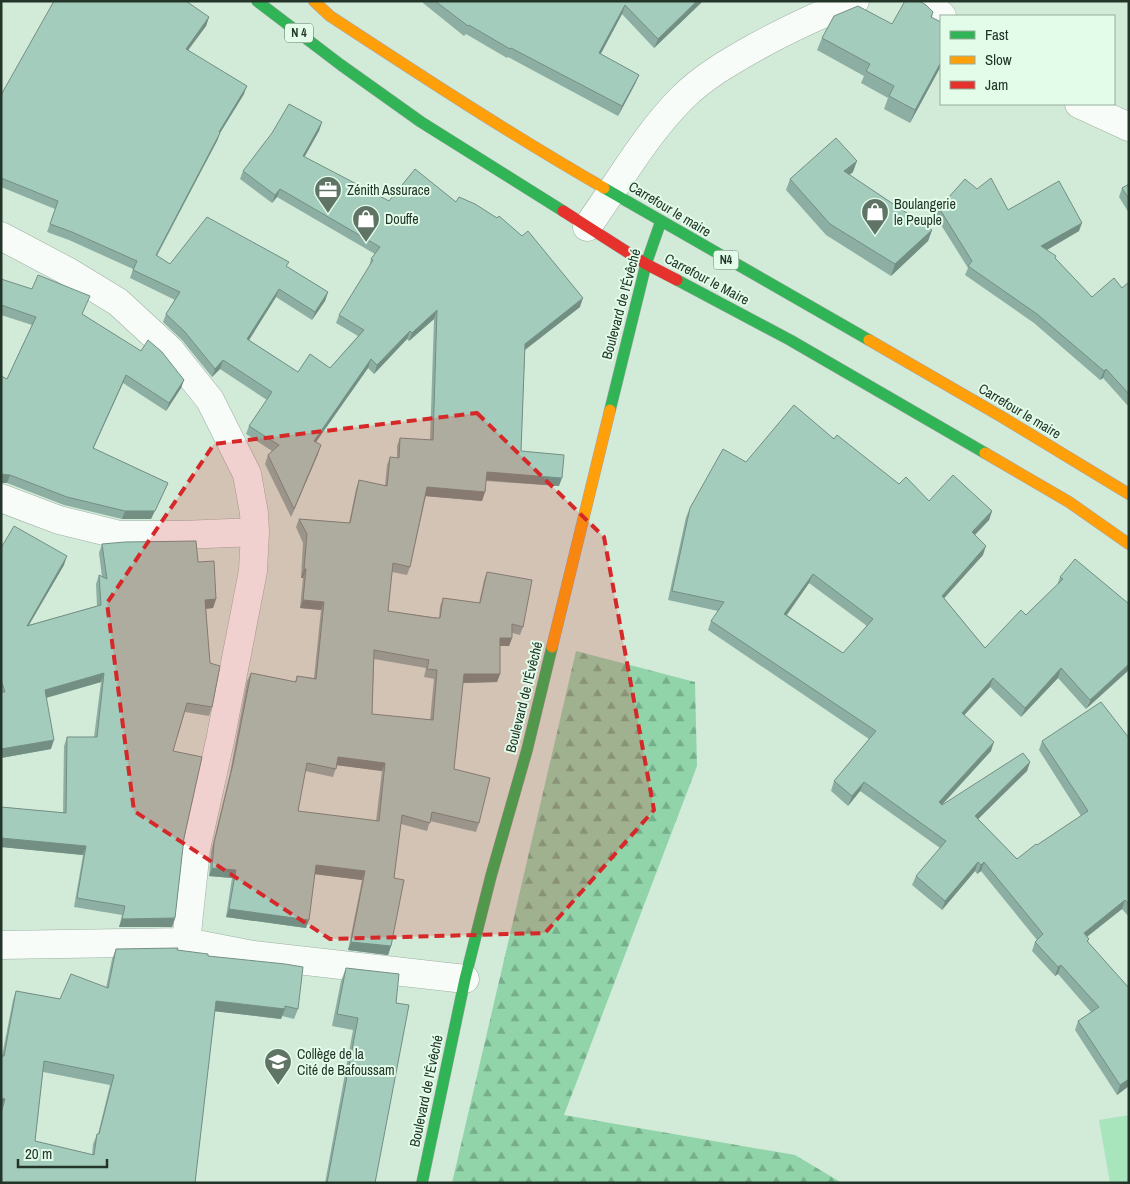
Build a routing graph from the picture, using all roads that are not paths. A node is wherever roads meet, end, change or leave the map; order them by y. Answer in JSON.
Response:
{"nodes":[{"id":1,"x":257,"y":1,"type":"edge"},
{"id":2,"x":314,"y":1,"type":"edge"},
{"id":3,"x":855,"y":1,"type":"edge"},
{"id":4,"x":927,"y":1,"type":"edge"},
{"id":5,"x":941,"y":15,"type":"edge"},
{"id":6,"x":330,"y":16,"type":"joint"},
{"id":7,"x":1081,"y":105,"type":"edge"},
{"id":8,"x":1129,"y":127,"type":"edge"},
{"id":9,"x":612,"y":192,"type":"junction"},
{"id":10,"x":661,"y":221,"type":"junction"},
{"id":11,"x":587,"y":227,"type":"junction"},
{"id":12,"x":1,"y":236,"type":"edge"},
{"id":13,"x":646,"y":264,"type":"junction"},
{"id":14,"x":1129,"y":494,"type":"edge"},
{"id":15,"x":1,"y":498,"type":"edge"},
{"id":16,"x":255,"y":532,"type":"junction"},
{"id":17,"x":1129,"y":544,"type":"edge"},
{"id":18,"x":186,"y":942,"type":"junction"},
{"id":19,"x":1,"y":945,"type":"edge"},
{"id":20,"x":465,"y":979,"type":"junction"},
{"id":21,"x":422,"y":1183,"type":"edge"}],
"edges":[{"from":1,"to":11,"type":"main road","name":"Carrefour le Maire","number":"N 4"},
{"from":2,"to":6,"type":"main road","number":"N 4"},
{"from":3,"to":9,"type":"street"},
{"from":4,"to":5,"type":"street"},
{"from":6,"to":9,"type":"main road","name":"Carrefour le maire","number":"N4"},
{"from":7,"to":8,"type":"street"},
{"from":9,"to":10,"type":"main road","name":"Carrefour le maire","number":"N4"},
{"from":9,"to":11,"type":"street"},
{"from":10,"to":13,"type":"main road","name":"Boulevard de l'Évêché"},
{"from":10,"to":14,"type":"main road","name":"Carrefour le maire","number":"N4"},
{"from":11,"to":13,"type":"main road","name":"Carrefour le Maire"},
{"from":12,"to":16,"type":"street"},
{"from":13,"to":17,"type":"main road","name":"Carrefour le Maire"},
{"from":13,"to":20,"type":"main road","name":"Boulevard de l'Évêché"},
{"from":15,"to":16,"type":"street"},
{"from":16,"to":18,"type":"street"},
{"from":18,"to":19,"type":"street"},
{"from":18,"to":20,"type":"street"},
{"from":20,"to":21,"type":"main road","name":"Boulevard de l'Évêché"}]}
